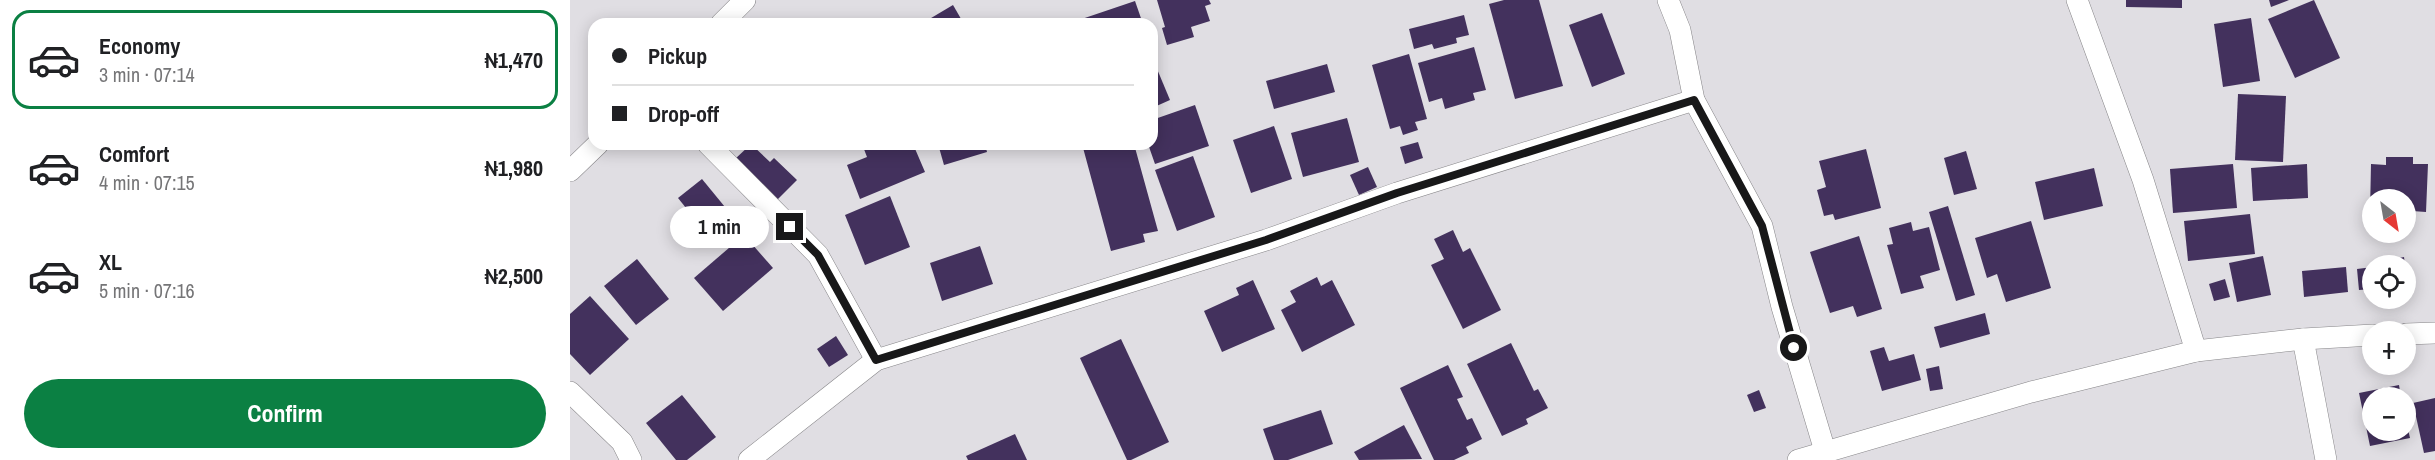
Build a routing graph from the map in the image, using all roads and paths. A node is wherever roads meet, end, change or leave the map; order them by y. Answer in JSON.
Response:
{"nodes":[{"id":1,"x":746,"y":0,"type":"edge"},
{"id":2,"x":1668,"y":0,"type":"edge"},
{"id":3,"x":2077,"y":0,"type":"edge"},
{"id":4,"x":727,"y":18,"type":"edge"},
{"id":5,"x":1694,"y":100,"type":"junction"},
{"id":6,"x":592,"y":150,"type":"edge"},
{"id":7,"x":714,"y":150,"type":"edge"},
{"id":8,"x":570,"y":171,"type":"edge"},
{"id":9,"x":2435,"y":333,"type":"edge"},
{"id":10,"x":2416,"y":334,"type":"edge"},
{"id":11,"x":2362,"y":336,"type":"edge"},
{"id":12,"x":2303,"y":339,"type":"junction"},
{"id":13,"x":2196,"y":351,"type":"junction"},
{"id":14,"x":876,"y":360,"type":"junction"},
{"id":15,"x":570,"y":392,"type":"edge"},
{"id":16,"x":1825,"y":451,"type":"junction"},
{"id":17,"x":631,"y":460,"type":"edge"},
{"id":18,"x":749,"y":460,"type":"edge"},
{"id":19,"x":1798,"y":460,"type":"edge"},
{"id":20,"x":2326,"y":460,"type":"edge"}],
"edges":[{"from":1,"to":4,"type":"street"},
{"from":2,"to":5,"type":"street"},
{"from":3,"to":13,"type":"street"},
{"from":5,"to":14,"type":"street"},
{"from":5,"to":16,"type":"street"},
{"from":6,"to":8,"type":"street"},
{"from":7,"to":14,"type":"street"},
{"from":9,"to":10,"type":"street"},
{"from":11,"to":12,"type":"street"},
{"from":12,"to":13,"type":"street"},
{"from":12,"to":20,"type":"street"},
{"from":13,"to":16,"type":"street"},
{"from":14,"to":18,"type":"street"},
{"from":15,"to":17,"type":"street"},
{"from":16,"to":19,"type":"street"}]}
